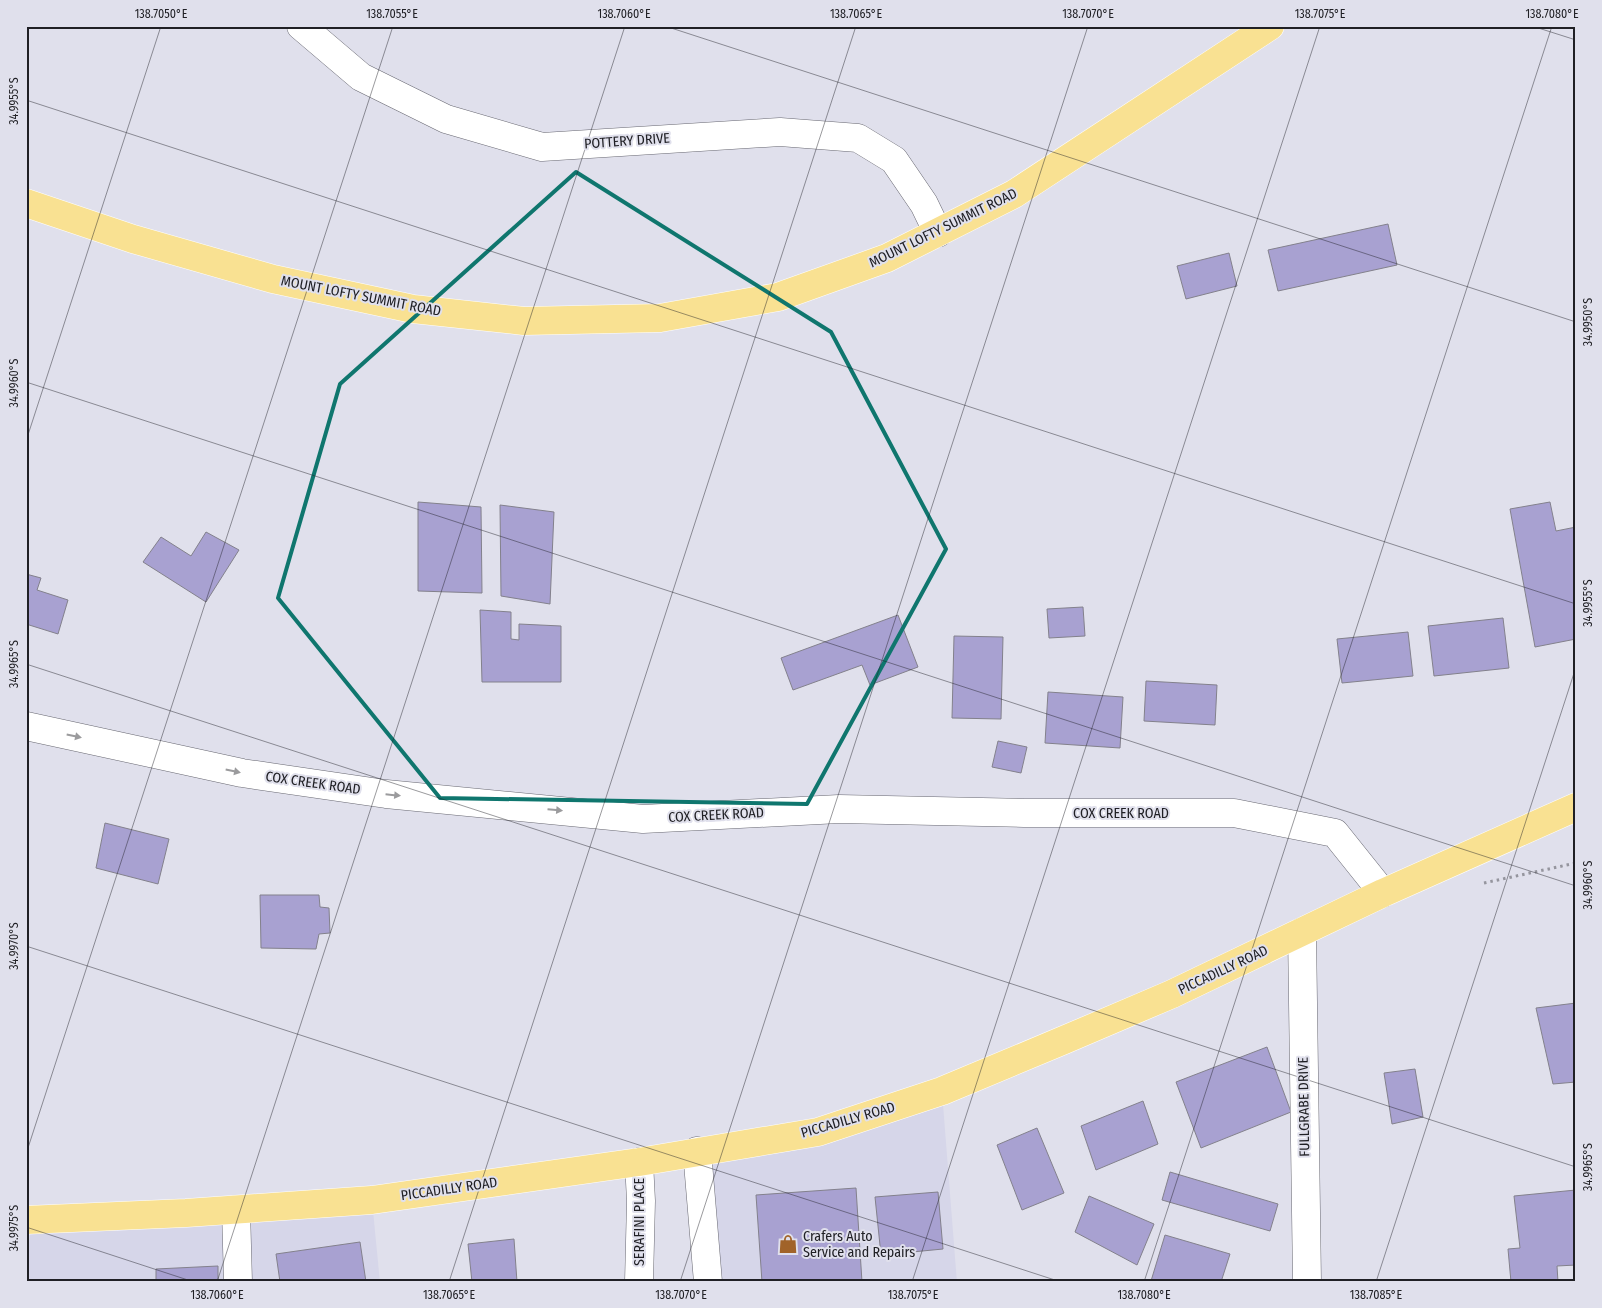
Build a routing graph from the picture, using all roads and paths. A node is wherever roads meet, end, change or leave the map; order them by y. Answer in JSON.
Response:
{"nodes":[{"id":1,"x":301,"y":26,"type":"edge"},
{"id":2,"x":1270,"y":26,"type":"edge"},
{"id":3,"x":26,"y":203,"type":"edge"},
{"id":4,"x":26,"y":217,"type":"edge"},
{"id":5,"x":938,"y":233,"type":"junction"},
{"id":6,"x":133,"y":240,"type":"junction"},
{"id":7,"x":26,"y":726,"type":"edge"},
{"id":8,"x":1576,"y":807,"type":"edge"},
{"id":9,"x":1383,"y":893,"type":"junction"},
{"id":10,"x":1302,"y":932,"type":"junction"},
{"id":11,"x":697,"y":1151,"type":"junction"},
{"id":12,"x":639,"y":1162,"type":"junction"},
{"id":13,"x":236,"y":1210,"type":"junction"},
{"id":14,"x":28,"y":1220,"type":"edge"},
{"id":15,"x":238,"y":1282,"type":"edge"},
{"id":16,"x":639,"y":1282,"type":"edge"},
{"id":17,"x":708,"y":1282,"type":"edge"},
{"id":18,"x":1307,"y":1282,"type":"edge"}],
"edges":[{"from":1,"to":5,"type":"street","name":"POTTERY DRIVE"},
{"from":2,"to":5,"type":"main road","name":"MOUNT LOFTY SUMMIT ROAD"},
{"from":3,"to":6,"type":"main road","name":"MOUNT LOFTY SUMMIT ROAD"},
{"from":4,"to":6,"type":"main road","name":"MOUNT LOFTY SUMMIT ROAD"},
{"from":5,"to":6,"type":"main road","name":"MOUNT LOFTY SUMMIT ROAD"},
{"from":7,"to":9,"type":"street","name":"COX CREEK ROAD","one_way":true},
{"from":8,"to":9,"type":"main road","name":"PICCADILLY ROAD"},
{"from":9,"to":10,"type":"main road","name":"PICCADILLY ROAD"},
{"from":10,"to":11,"type":"main road","name":"PICCADILLY ROAD"},
{"from":10,"to":18,"type":"street","name":"FULLGRABE DRIVE"},
{"from":11,"to":12,"type":"main road","name":"PICCADILLY ROAD"},
{"from":11,"to":17,"type":"street"},
{"from":12,"to":13,"type":"main road","name":"PICCADILLY ROAD"},
{"from":12,"to":16,"type":"street","name":"SERAFINI PLACE"},
{"from":13,"to":14,"type":"main road","name":"PICCADILLY ROAD"},
{"from":13,"to":15,"type":"street"}]}
